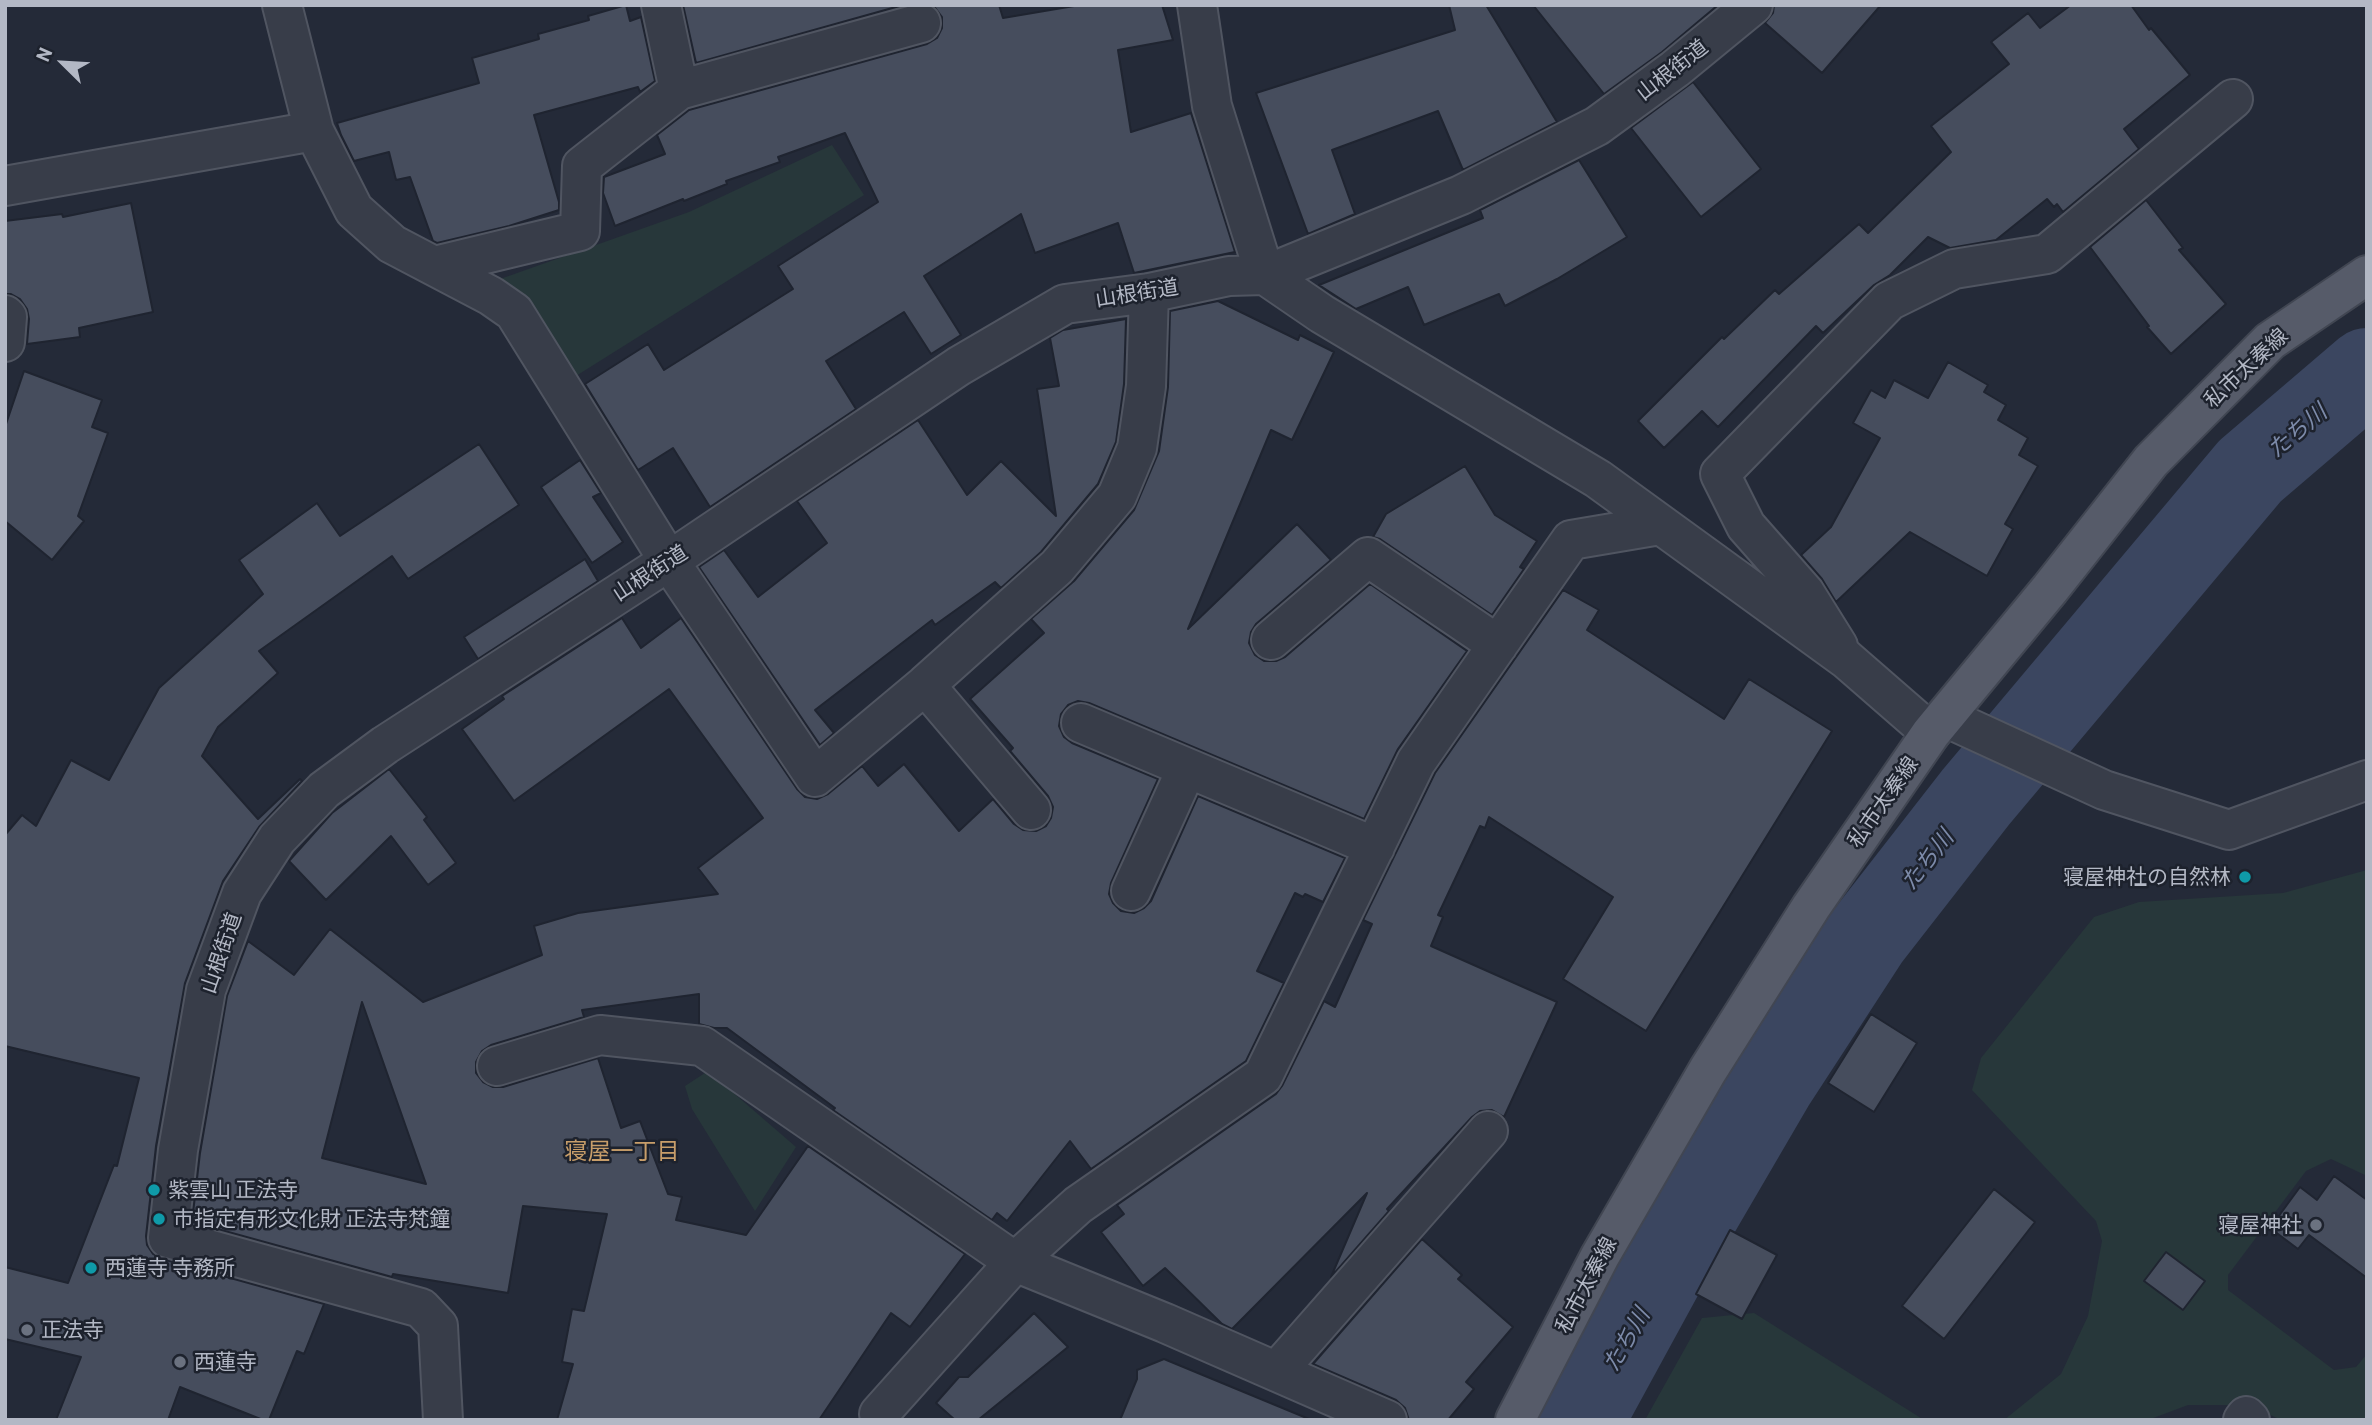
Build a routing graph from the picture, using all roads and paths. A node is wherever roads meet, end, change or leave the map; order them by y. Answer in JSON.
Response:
{"nodes":[{"id":1,"x":282,"y":5,"type":"edge"},
{"id":2,"x":661,"y":5,"type":"edge"},
{"id":3,"x":1197,"y":5,"type":"edge"},
{"id":4,"x":1753,"y":5,"type":"edge"},
{"id":5,"x":920,"y":23,"type":"dead end"},
{"id":6,"x":679,"y":90,"type":"junction"},
{"id":7,"x":2233,"y":99,"type":"dead end"},
{"id":8,"x":314,"y":131,"type":"junction"},
{"id":9,"x":5,"y":186,"type":"edge"},
{"id":10,"x":435,"y":267,"type":"junction"},
{"id":11,"x":1265,"y":275,"type":"junction"},
{"id":12,"x":2367,"y":275,"type":"edge"},
{"id":13,"x":1149,"y":293,"type":"junction"},
{"id":14,"x":5,"y":315,"type":"edge"},
{"id":15,"x":5,"y":342,"type":"edge"},
{"id":16,"x":1660,"y":525,"type":"junction"},
{"id":17,"x":669,"y":561,"type":"junction"},
{"id":18,"x":1271,"y":640,"type":"dead end"},
{"id":19,"x":1498,"y":645,"type":"junction"},
{"id":20,"x":1846,"y":659,"type":"junction"},
{"id":21,"x":925,"y":685,"type":"junction"},
{"id":22,"x":1081,"y":723,"type":"dead end"},
{"id":23,"x":1938,"y":725,"type":"junction"},
{"id":24,"x":1187,"y":768,"type":"junction"},
{"id":25,"x":2367,"y":780,"type":"edge"},
{"id":26,"x":1031,"y":810,"type":"dead end"},
{"id":27,"x":1375,"y":847,"type":"junction"},
{"id":28,"x":1131,"y":891,"type":"dead end"},
{"id":29,"x":497,"y":1066,"type":"dead end"},
{"id":30,"x":1488,"y":1131,"type":"dead end"},
{"id":31,"x":1015,"y":1262,"type":"junction"},
{"id":32,"x":1277,"y":1371,"type":"junction"},
{"id":33,"x":879,"y":1414,"type":"dead end"},
{"id":34,"x":443,"y":1420,"type":"edge"},
{"id":35,"x":1387,"y":1420,"type":"edge"},
{"id":36,"x":1515,"y":1420,"type":"edge"},
{"id":37,"x":2243,"y":1420,"type":"edge"},
{"id":38,"x":2250,"y":1420,"type":"edge"}],
"edges":[{"from":1,"to":8,"type":"street"},
{"from":2,"to":6,"type":"street"},
{"from":3,"to":11,"type":"street"},
{"from":4,"to":11,"type":"street","name":"山根街道"},
{"from":5,"to":6,"type":"street"},
{"from":6,"to":10,"type":"street"},
{"from":7,"to":20,"type":"street"},
{"from":8,"to":9,"type":"street"},
{"from":8,"to":10,"type":"street"},
{"from":10,"to":17,"type":"street"},
{"from":11,"to":13,"type":"street","name":"山根街道"},
{"from":11,"to":16,"type":"street"},
{"from":12,"to":23,"type":"main road","name":"私市太秦線"},
{"from":13,"to":17,"type":"street","name":"山根街道"},
{"from":13,"to":21,"type":"street"},
{"from":14,"to":15,"type":"street"},
{"from":16,"to":19,"type":"street"},
{"from":16,"to":20,"type":"street"},
{"from":17,"to":21,"type":"street"},
{"from":17,"to":34,"type":"street","name":"山根街道"},
{"from":18,"to":19,"type":"street"},
{"from":19,"to":27,"type":"street"},
{"from":20,"to":23,"type":"street"},
{"from":21,"to":26,"type":"street"},
{"from":22,"to":24,"type":"street"},
{"from":23,"to":25,"type":"street"},
{"from":23,"to":36,"type":"main road","name":"私市太秦線"},
{"from":24,"to":27,"type":"street"},
{"from":24,"to":28,"type":"street"},
{"from":27,"to":31,"type":"street"},
{"from":29,"to":31,"type":"street"},
{"from":30,"to":32,"type":"street"},
{"from":31,"to":32,"type":"street"},
{"from":31,"to":33,"type":"street"},
{"from":32,"to":35,"type":"street"},
{"from":37,"to":38,"type":"street"}]}
